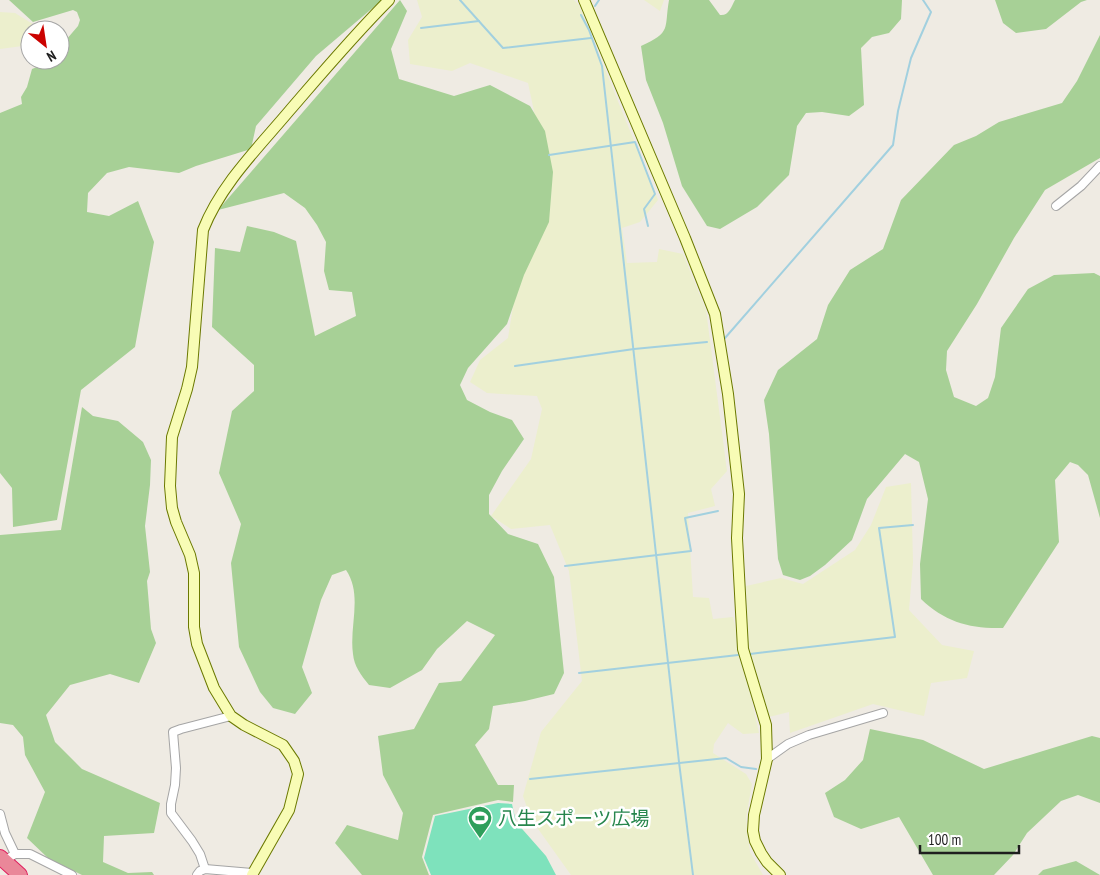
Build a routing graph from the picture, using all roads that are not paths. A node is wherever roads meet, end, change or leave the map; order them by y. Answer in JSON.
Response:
{"nodes":[{"id":1,"x":389,"y":0,"type":"edge"},
{"id":2,"x":584,"y":0,"type":"edge"},
{"id":3,"x":1100,"y":166,"type":"edge"},
{"id":4,"x":1056,"y":206,"type":"dead end"},
{"id":5,"x":883,"y":713,"type":"dead end"},
{"id":6,"x":231,"y":716,"type":"junction"},
{"id":7,"x":767,"y":759,"type":"junction"},
{"id":8,"x":0,"y":814,"type":"edge"},
{"id":9,"x":6,"y":858,"type":"edge"},
{"id":10,"x":205,"y":868,"type":"junction"},
{"id":11,"x":252,"y":874,"type":"edge"},
{"id":12,"x":20,"y":875,"type":"edge"},
{"id":13,"x":72,"y":875,"type":"edge"},
{"id":14,"x":197,"y":875,"type":"edge"},
{"id":15,"x":780,"y":875,"type":"edge"}],
"edges":[{"from":1,"to":6,"type":"street"},
{"from":2,"to":7,"type":"street"},
{"from":3,"to":4,"type":"street"},
{"from":5,"to":7,"type":"street"},
{"from":6,"to":10,"type":"street"},
{"from":6,"to":11,"type":"street"},
{"from":7,"to":15,"type":"street"},
{"from":8,"to":9,"type":"street"},
{"from":9,"to":12,"type":"highway"},
{"from":9,"to":13,"type":"street"},
{"from":10,"to":11,"type":"street"},
{"from":10,"to":14,"type":"street"}]}
